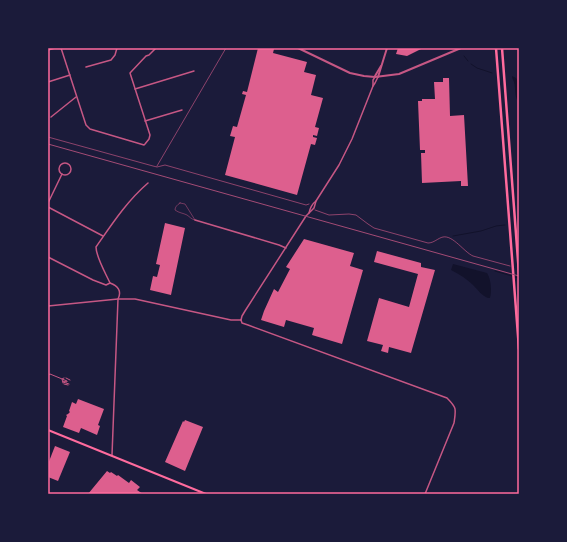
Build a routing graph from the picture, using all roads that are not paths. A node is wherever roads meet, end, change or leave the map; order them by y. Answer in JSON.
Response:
{"nodes":[{"id":1,"x":55,"y":48,"type":"edge"},
{"id":2,"x":61,"y":48,"type":"edge"},
{"id":3,"x":117,"y":48,"type":"edge"},
{"id":4,"x":151,"y":48,"type":"edge"},
{"id":5,"x":156,"y":48,"type":"edge"},
{"id":6,"x":298,"y":48,"type":"edge"},
{"id":7,"x":387,"y":48,"type":"edge"},
{"id":8,"x":461,"y":48,"type":"edge"},
{"id":9,"x":496,"y":48,"type":"edge"},
{"id":10,"x":502,"y":48,"type":"edge"},
{"id":11,"x":48,"y":50,"type":"edge"},
{"id":12,"x":153,"y":50,"type":"junction"},
{"id":13,"x":381,"y":65,"type":"junction"},
{"id":14,"x":86,"y":66,"type":"dead end"},
{"id":15,"x":194,"y":71,"type":"dead end"},
{"id":16,"x":70,"y":75,"type":"junction"},
{"id":17,"x":375,"y":77,"type":"junction"},
{"id":18,"x":378,"y":77,"type":"junction"},
{"id":19,"x":48,"y":82,"type":"edge"},
{"id":20,"x":373,"y":86,"type":"junction"},
{"id":21,"x":135,"y":89,"type":"junction"},
{"id":22,"x":76,"y":97,"type":"junction"},
{"id":23,"x":182,"y":110,"type":"dead end"},
{"id":24,"x":51,"y":117,"type":"dead end"},
{"id":25,"x":145,"y":121,"type":"junction"},
{"id":26,"x":62,"y":174,"type":"junction"},
{"id":27,"x":148,"y":183,"type":"dead end"},
{"id":28,"x":316,"y":202,"type":"junction"},
{"id":29,"x":48,"y":203,"type":"edge"},
{"id":30,"x":48,"y":207,"type":"edge"},
{"id":31,"x":309,"y":213,"type":"junction"},
{"id":32,"x":195,"y":220,"type":"junction"},
{"id":33,"x":103,"y":236,"type":"junction"},
{"id":34,"x":286,"y":248,"type":"junction"},
{"id":35,"x":48,"y":257,"type":"edge"},
{"id":36,"x":519,"y":274,"type":"edge"},
{"id":37,"x":110,"y":283,"type":"junction"},
{"id":38,"x":118,"y":299,"type":"junction"},
{"id":39,"x":49,"y":305,"type":"edge"},
{"id":40,"x":241,"y":320,"type":"junction"},
{"id":41,"x":519,"y":349,"type":"edge"},
{"id":42,"x":48,"y":375,"type":"edge"},
{"id":43,"x":62,"y":379,"type":"junction"},
{"id":44,"x":70,"y":380,"type":"dead end"},
{"id":45,"x":48,"y":430,"type":"edge"},
{"id":46,"x":112,"y":455,"type":"junction"},
{"id":47,"x":206,"y":494,"type":"edge"},
{"id":48,"x":425,"y":494,"type":"edge"}],
"edges":[{"from":1,"to":11,"type":"street"},
{"from":2,"to":16,"type":"street"},
{"from":3,"to":14,"type":"street"},
{"from":4,"to":12,"type":"street"},
{"from":5,"to":12,"type":"street"},
{"from":6,"to":17,"type":"street"},
{"from":7,"to":13,"type":"street"},
{"from":8,"to":18,"type":"street"},
{"from":9,"to":41,"type":"highway"},
{"from":10,"to":36,"type":"highway"},
{"from":12,"to":21,"type":"street"},
{"from":13,"to":17,"type":"street"},
{"from":13,"to":18,"type":"street"},
{"from":15,"to":21,"type":"street"},
{"from":16,"to":19,"type":"street"},
{"from":16,"to":22,"type":"street"},
{"from":17,"to":18,"type":"street"},
{"from":17,"to":20,"type":"street"},
{"from":18,"to":20,"type":"street"},
{"from":20,"to":28,"type":"street"},
{"from":21,"to":25,"type":"street"},
{"from":22,"to":24,"type":"street"},
{"from":22,"to":25,"type":"street"},
{"from":23,"to":25,"type":"street"},
{"from":26,"to":26,"type":"street"},
{"from":26,"to":29,"type":"street"},
{"from":27,"to":33,"type":"street"},
{"from":28,"to":31,"type":"street"},
{"from":28,"to":31,"type":"street"},
{"from":30,"to":33,"type":"street"},
{"from":31,"to":34,"type":"street"},
{"from":32,"to":32,"type":"lane"},
{"from":32,"to":34,"type":"street"},
{"from":33,"to":37,"type":"street"},
{"from":34,"to":40,"type":"street"},
{"from":35,"to":37,"type":"street"},
{"from":37,"to":38,"type":"street"},
{"from":38,"to":39,"type":"street"},
{"from":38,"to":40,"type":"street"},
{"from":38,"to":46,"type":"street"},
{"from":40,"to":48,"type":"street"},
{"from":42,"to":43,"type":"street"},
{"from":43,"to":43,"type":"street"},
{"from":43,"to":44,"type":"street"},
{"from":45,"to":46,"type":"main road"},
{"from":46,"to":47,"type":"main road"}]}
